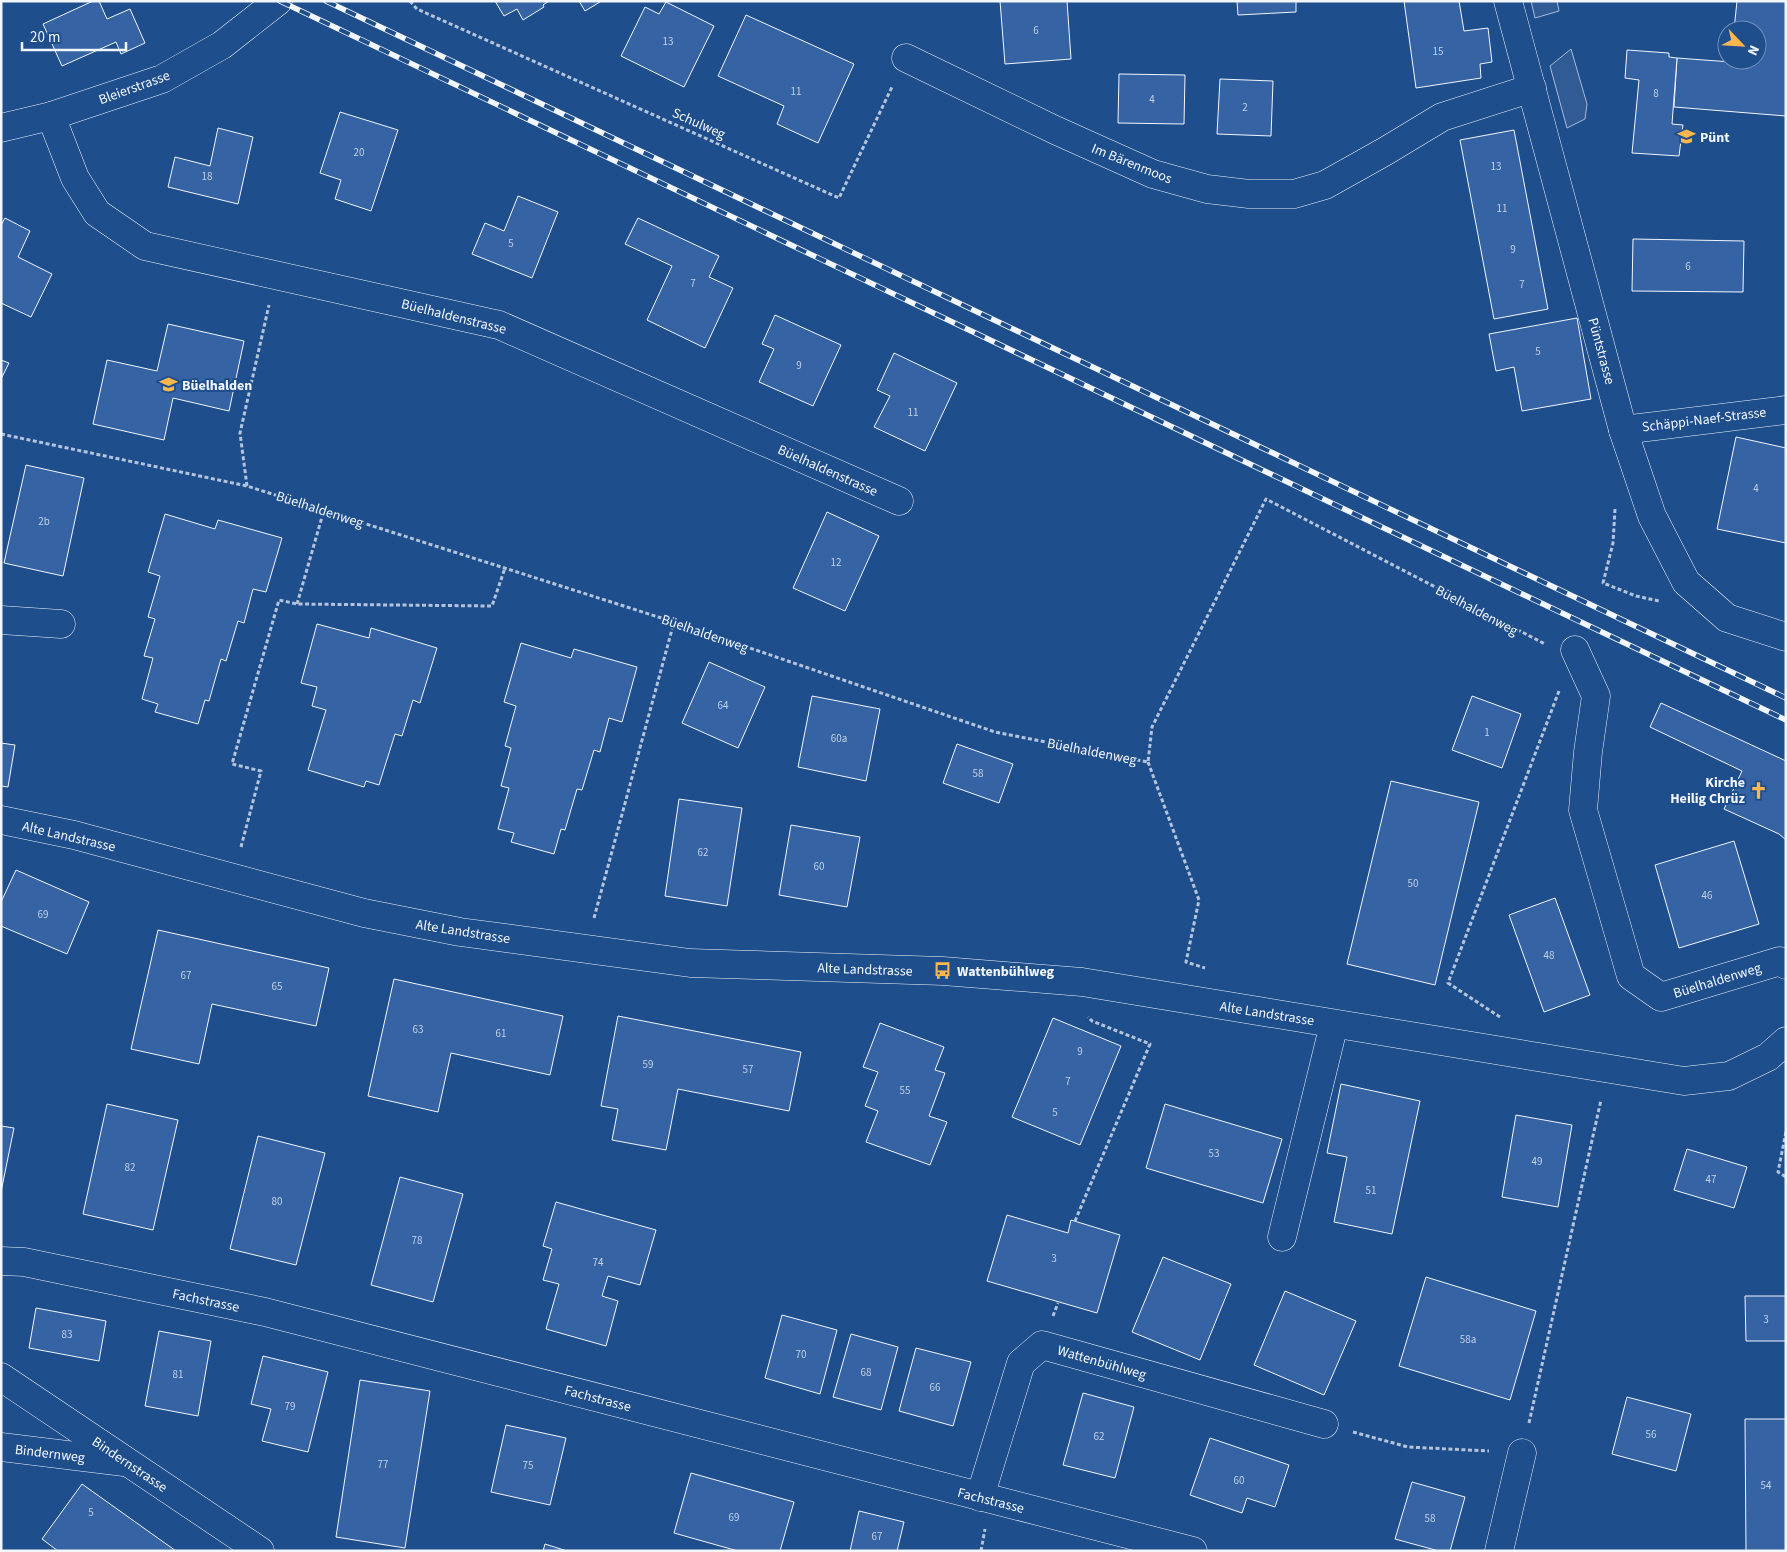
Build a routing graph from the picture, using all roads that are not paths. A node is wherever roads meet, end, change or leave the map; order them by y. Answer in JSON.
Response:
{"nodes":[{"id":1,"x":278,"y":1,"type":"edge"},
{"id":2,"x":1508,"y":1,"type":"edge"},
{"id":3,"x":906,"y":58,"type":"road end"},
{"id":4,"x":1532,"y":88,"type":"junction"},
{"id":5,"x":51,"y":116,"type":"junction"},
{"id":6,"x":1,"y":128,"type":"edge"},
{"id":7,"x":1786,"y":410,"type":"edge"},
{"id":8,"x":1623,"y":430,"type":"junction"},
{"id":9,"x":899,"y":501,"type":"dead end"},
{"id":10,"x":1,"y":620,"type":"edge"},
{"id":11,"x":61,"y":624,"type":"dead end"},
{"id":12,"x":1786,"y":637,"type":"edge"},
{"id":13,"x":1575,"y":650,"type":"road end"},
{"id":14,"x":1,"y":820,"type":"edge"},
{"id":15,"x":1786,"y":965,"type":"edge"},
{"id":16,"x":1334,"y":1024,"type":"junction"},
{"id":17,"x":1786,"y":1041,"type":"edge"},
{"id":18,"x":1282,"y":1237,"type":"dead end"},
{"id":19,"x":1,"y":1261,"type":"edge"},
{"id":20,"x":1,"y":1377,"type":"edge"},
{"id":21,"x":1324,"y":1424,"type":"road end"},
{"id":22,"x":1,"y":1447,"type":"edge"},
{"id":23,"x":1522,"y":1453,"type":"road end"},
{"id":24,"x":128,"y":1462,"type":"junction"},
{"id":25,"x":980,"y":1497,"type":"junction"},
{"id":26,"x":260,"y":1551,"type":"edge"},
{"id":27,"x":1193,"y":1551,"type":"edge"},
{"id":28,"x":1499,"y":1551,"type":"edge"}],
"edges":[{"from":1,"to":5,"type":"street","name":"Bleierstrasse"},
{"from":2,"to":4,"type":"street","name":"Püntstrasse"},
{"from":3,"to":4,"type":"street","name":"Im Bärenmoos"},
{"from":4,"to":8,"type":"street","name":"Püntstrasse"},
{"from":5,"to":6,"type":"street","name":"Bleierstrasse"},
{"from":5,"to":9,"type":"street","name":"Büelhaldenstrasse"},
{"from":7,"to":8,"type":"street","name":"Schäppi-Naef-Strasse"},
{"from":8,"to":12,"type":"street","name":"Püntstrasse"},
{"from":10,"to":11,"type":"street"},
{"from":13,"to":15,"type":"street","name":"Büelhaldenweg"},
{"from":14,"to":16,"type":"street","name":"Alte Landstrasse"},
{"from":16,"to":17,"type":"street","name":"Alte Landstrasse"},
{"from":16,"to":18,"type":"street"},
{"from":19,"to":25,"type":"street","name":"Fachstrasse"},
{"from":20,"to":24,"type":"street","name":"Bindernstrasse"},
{"from":21,"to":25,"type":"street","name":"Wattenbühlweg"},
{"from":22,"to":24,"type":"street","name":"Bindernweg"},
{"from":23,"to":28,"type":"street"},
{"from":24,"to":26,"type":"street","name":"Bindernstrasse"},
{"from":25,"to":27,"type":"street","name":"Fachstrasse"}]}
